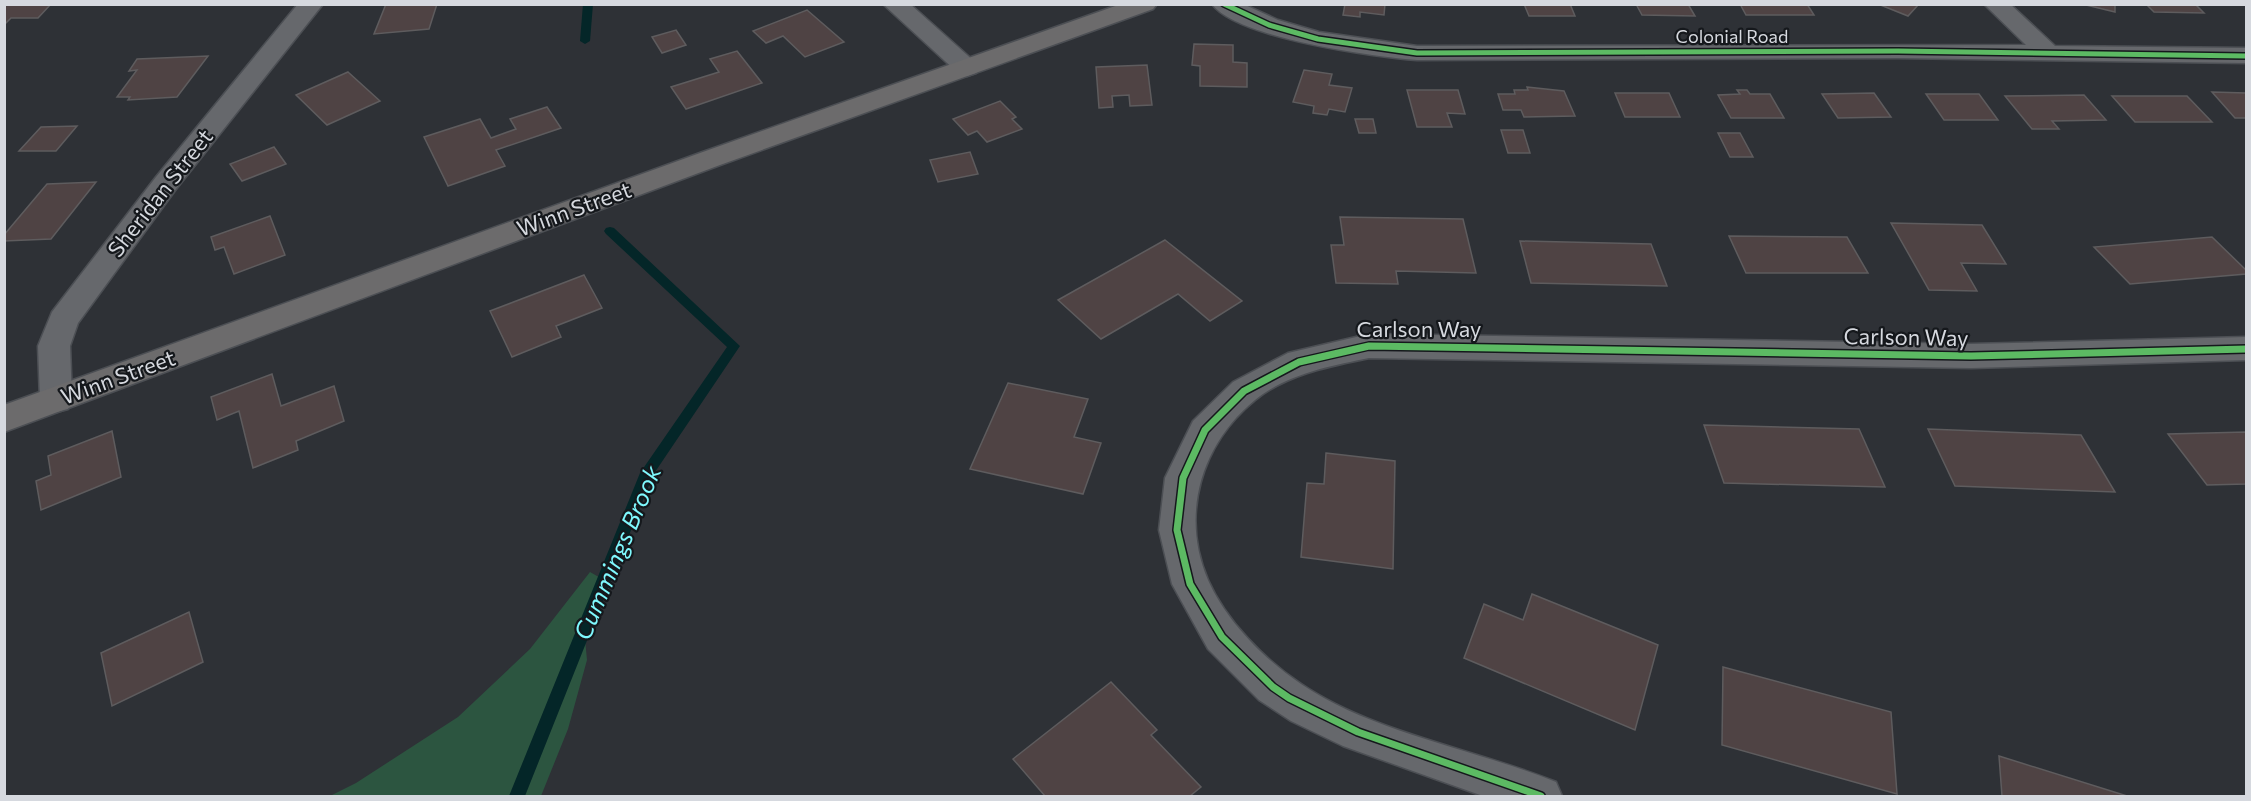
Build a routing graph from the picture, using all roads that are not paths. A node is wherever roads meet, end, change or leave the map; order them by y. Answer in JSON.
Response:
{"nodes":[{"id":1,"x":311,"y":4,"type":"edge"},
{"id":2,"x":895,"y":4,"type":"edge"},
{"id":3,"x":1145,"y":4,"type":"edge"},
{"id":4,"x":1224,"y":4,"type":"edge"},
{"id":5,"x":1996,"y":4,"type":"edge"},
{"id":6,"x":2048,"y":53,"type":"junction"},
{"id":7,"x":2247,"y":56,"type":"edge"},
{"id":8,"x":967,"y":68,"type":"junction"},
{"id":9,"x":2247,"y":349,"type":"edge"},
{"id":10,"x":56,"y":400,"type":"junction"},
{"id":11,"x":4,"y":419,"type":"edge"},
{"id":12,"x":1541,"y":796,"type":"edge"}],
"edges":[{"from":1,"to":10,"type":"street","name":"Sheridan Street"},
{"from":2,"to":8,"type":"street"},
{"from":3,"to":8,"type":"main road","name":"Winn Street"},
{"from":4,"to":6,"type":"street","name":"Colonial Road"},
{"from":5,"to":6,"type":"street"},
{"from":6,"to":7,"type":"street","name":"Colonial Road"},
{"from":8,"to":10,"type":"main road","name":"Winn Street"},
{"from":9,"to":12,"type":"street","name":"Carlson Way"},
{"from":10,"to":11,"type":"main road","name":"Winn Street"}]}
